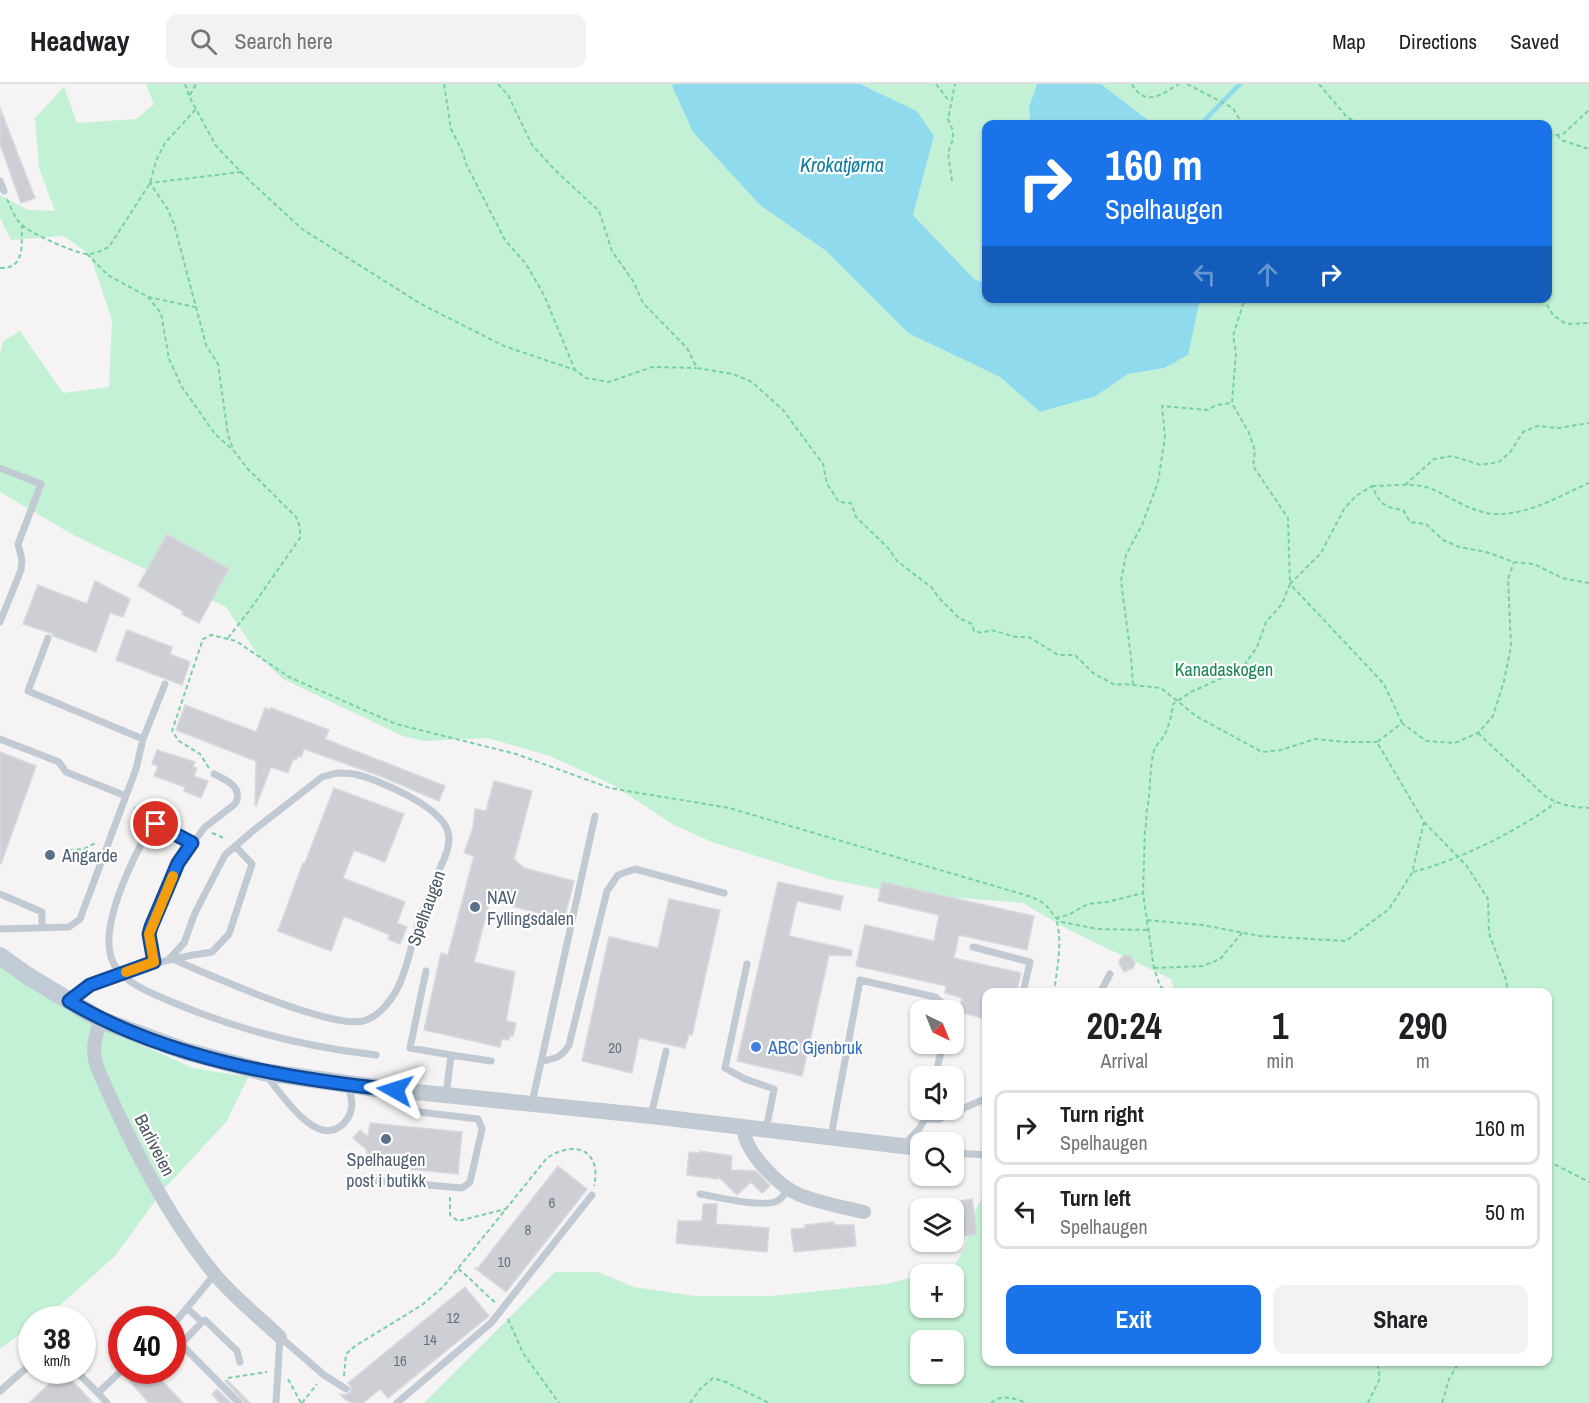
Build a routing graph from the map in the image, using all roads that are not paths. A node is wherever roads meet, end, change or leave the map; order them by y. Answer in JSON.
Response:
{"nodes":[{"id":1,"x":0,"y":182,"type":"edge"},
{"id":2,"x":4,"y":191,"type":"road end"},
{"id":3,"x":0,"y":468,"type":"edge"},
{"id":4,"x":0,"y":622,"type":"edge"},
{"id":5,"x":48,"y":638,"type":"dead end"},
{"id":6,"x":165,"y":684,"type":"dead end"},
{"id":7,"x":0,"y":739,"type":"edge"},
{"id":8,"x":143,"y":739,"type":"junction"},
{"id":9,"x":214,"y":774,"type":"road end"},
{"id":10,"x":126,"y":796,"type":"junction"},
{"id":11,"x":595,"y":816,"type":"dead end"},
{"id":12,"x":192,"y":843,"type":"junction"},
{"id":13,"x":235,"y":846,"type":"junction"},
{"id":14,"x":724,"y":893,"type":"dead end"},
{"id":15,"x":0,"y":894,"type":"edge"},
{"id":16,"x":42,"y":927,"type":"junction"},
{"id":17,"x":0,"y":929,"type":"edge"},
{"id":18,"x":973,"y":948,"type":"dead end"},
{"id":19,"x":0,"y":956,"type":"edge"},
{"id":20,"x":170,"y":958,"type":"junction"},
{"id":21,"x":154,"y":962,"type":"junction"},
{"id":22,"x":747,"y":964,"type":"dead end"},
{"id":23,"x":426,"y":971,"type":"dead end"},
{"id":24,"x":1110,"y":974,"type":"dead end"},
{"id":25,"x":1024,"y":988,"type":"edge"},
{"id":26,"x":1103,"y":988,"type":"edge"},
{"id":27,"x":939,"y":1000,"type":"edge"},
{"id":28,"x":69,"y":1001,"type":"junction"},
{"id":29,"x":101,"y":1020,"type":"junction"},
{"id":30,"x":666,"y":1051,"type":"dead end"},
{"id":31,"x":376,"y":1055,"type":"dead end"},
{"id":32,"x":451,"y":1055,"type":"junction"},
{"id":33,"x":542,"y":1060,"type":"junction"},
{"id":34,"x":491,"y":1062,"type":"dead end"},
{"id":35,"x":264,"y":1072,"type":"junction"},
{"id":36,"x":347,"y":1084,"type":"junction"},
{"id":37,"x":376,"y":1088,"type":"joint"},
{"id":38,"x":413,"y":1091,"type":"junction"},
{"id":39,"x":446,"y":1095,"type":"junction"},
{"id":40,"x":982,"y":1100,"type":"edge"},
{"id":41,"x":532,"y":1103,"type":"junction"},
{"id":42,"x":964,"y":1108,"type":"edge"},
{"id":43,"x":651,"y":1116,"type":"junction"},
{"id":44,"x":744,"y":1129,"type":"junction"},
{"id":45,"x":766,"y":1130,"type":"junction"},
{"id":46,"x":830,"y":1137,"type":"junction"},
{"id":47,"x":910,"y":1147,"type":"edge"},
{"id":48,"x":964,"y":1154,"type":"edge"},
{"id":49,"x":982,"y":1155,"type":"edge"},
{"id":50,"x":369,"y":1180,"type":"dead end"},
{"id":51,"x":788,"y":1189,"type":"junction"},
{"id":52,"x":700,"y":1194,"type":"dead end"},
{"id":53,"x":592,"y":1195,"type":"road end"},
{"id":54,"x":864,"y":1212,"type":"dead end"},
{"id":55,"x":215,"y":1274,"type":"junction"},
{"id":56,"x":187,"y":1308,"type":"joint"},
{"id":57,"x":202,"y":1323,"type":"junction"},
{"id":58,"x":280,"y":1337,"type":"junction"},
{"id":59,"x":240,"y":1362,"type":"dead end"},
{"id":60,"x":18,"y":1375,"type":"edge"},
{"id":61,"x":108,"y":1383,"type":"edge"},
{"id":62,"x":89,"y":1384,"type":"edge"},
{"id":63,"x":346,"y":1389,"type":"dead end"},
{"id":64,"x":0,"y":1391,"type":"edge"},
{"id":65,"x":98,"y":1393,"type":"junction"},
{"id":66,"x":107,"y":1403,"type":"edge"},
{"id":67,"x":239,"y":1403,"type":"edge"},
{"id":68,"x":276,"y":1403,"type":"edge"},
{"id":69,"x":397,"y":1403,"type":"edge"}],
"edges":[{"from":1,"to":2,"type":"lane"},
{"from":3,"to":4,"type":"lane"},
{"from":5,"to":8,"type":"lane"},
{"from":6,"to":8,"type":"lane"},
{"from":7,"to":10,"type":"lane"},
{"from":8,"to":10,"type":"lane"},
{"from":9,"to":12,"type":"lane"},
{"from":10,"to":16,"type":"lane"},
{"from":11,"to":33,"type":"lane"},
{"from":12,"to":21,"type":"lane"},
{"from":12,"to":31,"type":"lane"},
{"from":13,"to":20,"type":"lane","name":"Spelhaugen"},
{"from":13,"to":20,"type":"lane"},
{"from":13,"to":20,"type":"lane","name":"Spelhaugen"},
{"from":14,"to":33,"type":"lane"},
{"from":15,"to":16,"type":"lane"},
{"from":16,"to":17,"type":"lane"},
{"from":18,"to":25,"type":"lane"},
{"from":19,"to":28,"type":"main road"},
{"from":20,"to":21,"type":"lane"},
{"from":21,"to":28,"type":"lane"},
{"from":22,"to":45,"type":"lane"},
{"from":23,"to":32,"type":"lane"},
{"from":24,"to":26,"type":"lane"},
{"from":27,"to":46,"type":"lane"},
{"from":28,"to":29,"type":"main road"},
{"from":29,"to":35,"type":"main road"},
{"from":29,"to":55,"type":"street","name":"Barliveien"},
{"from":30,"to":43,"type":"lane"},
{"from":32,"to":34,"type":"lane"},
{"from":32,"to":39,"type":"lane"},
{"from":33,"to":41,"type":"lane"},
{"from":35,"to":36,"type":"main road"},
{"from":35,"to":36,"type":"lane"},
{"from":36,"to":37,"type":"main road"},
{"from":37,"to":38,"type":"street"},
{"from":38,"to":39,"type":"street"},
{"from":38,"to":50,"type":"lane"},
{"from":39,"to":41,"type":"street"},
{"from":40,"to":42,"type":"lane"},
{"from":41,"to":43,"type":"street"},
{"from":43,"to":44,"type":"street"},
{"from":44,"to":45,"type":"street"},
{"from":44,"to":51,"type":"street"},
{"from":45,"to":46,"type":"street"},
{"from":46,"to":47,"type":"street"},
{"from":48,"to":49,"type":"lane"},
{"from":51,"to":52,"type":"lane"},
{"from":51,"to":54,"type":"street"},
{"from":53,"to":69,"type":"lane"},
{"from":55,"to":56,"type":"lane"},
{"from":55,"to":58,"type":"street","name":"Barliveien"},
{"from":56,"to":57,"type":"lane"},
{"from":57,"to":59,"type":"lane"},
{"from":57,"to":67,"type":"lane"},
{"from":58,"to":63,"type":"lane","name":"Barliveien"},
{"from":58,"to":68,"type":"lane"},
{"from":60,"to":64,"type":"lane"},
{"from":61,"to":65,"type":"lane"},
{"from":62,"to":65,"type":"lane"},
{"from":65,"to":66,"type":"lane"}]}
